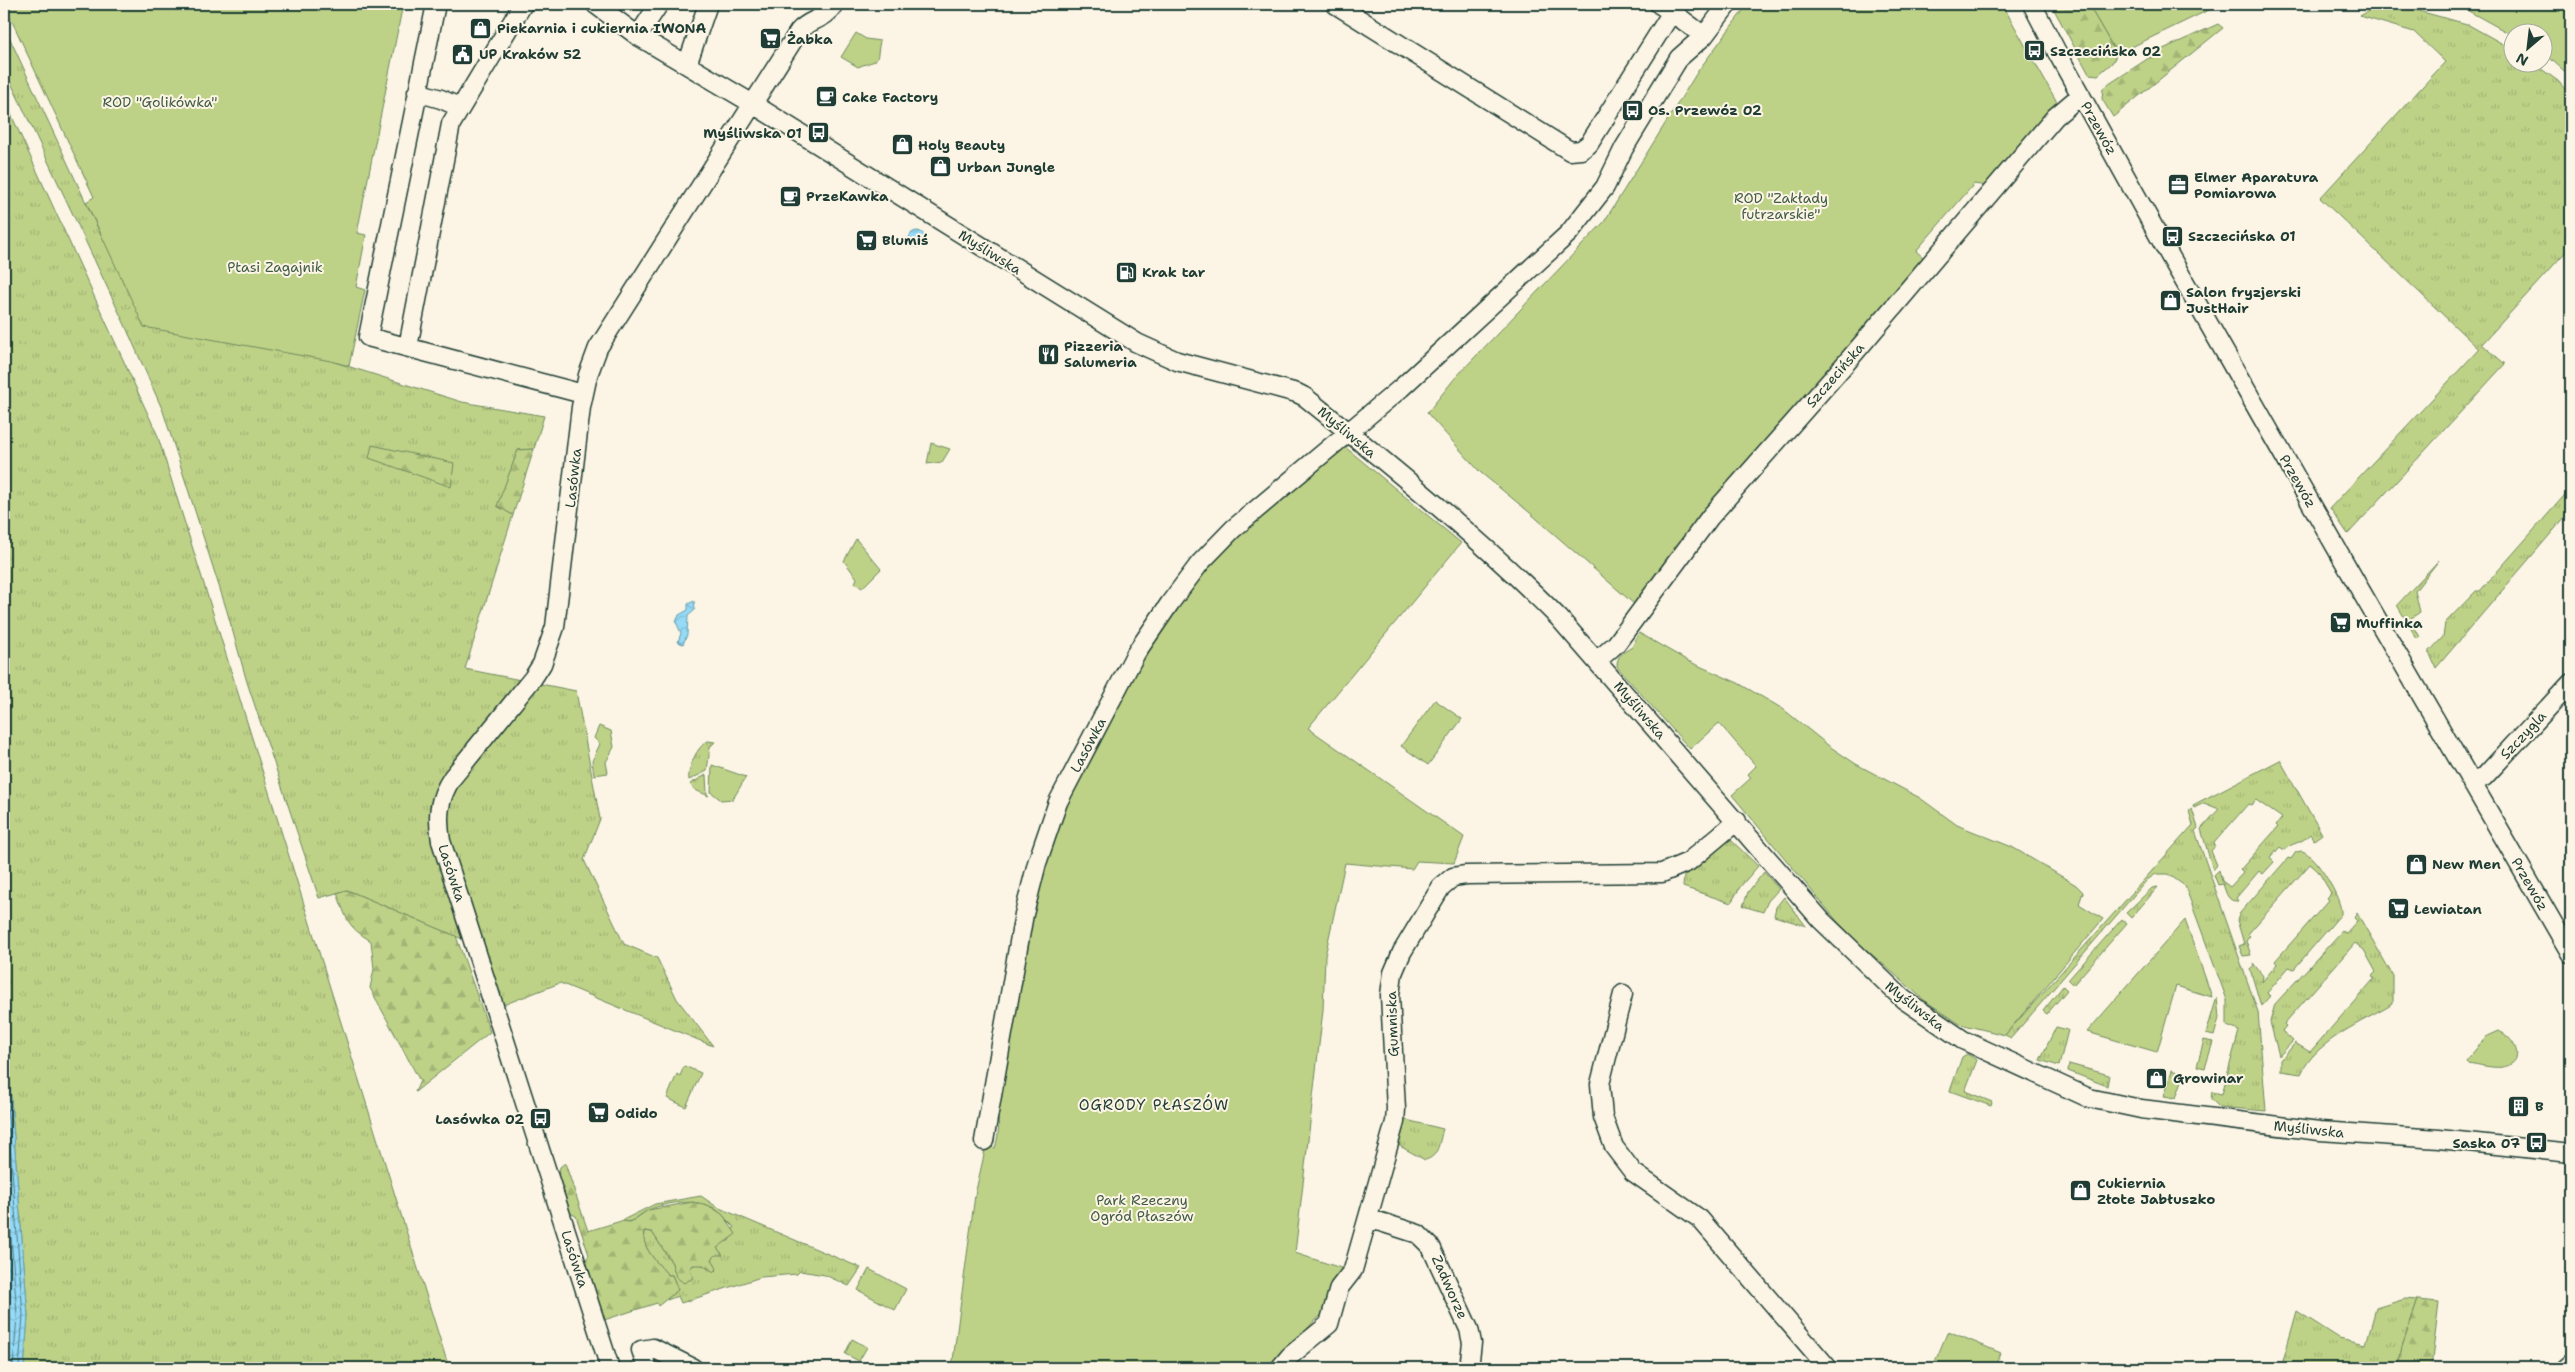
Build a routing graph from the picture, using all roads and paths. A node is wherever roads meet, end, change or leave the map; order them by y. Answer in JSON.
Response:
{"nodes":[{"id":1,"x":436,"y":4,"type":"edge"},
{"id":2,"x":523,"y":4,"type":"edge"},
{"id":3,"x":595,"y":4,"type":"edge"},
{"id":4,"x":708,"y":4,"type":"edge"},
{"id":5,"x":1335,"y":4,"type":"edge"},
{"id":6,"x":1728,"y":4,"type":"edge"},
{"id":7,"x":2032,"y":4,"type":"edge"},
{"id":8,"x":833,"y":6,"type":"edge"},
{"id":9,"x":1669,"y":6,"type":"edge"},
{"id":10,"x":656,"y":7,"type":"edge"},
{"id":11,"x":638,"y":36,"type":"junction"},
{"id":12,"x":1704,"y":36,"type":"junction"},
{"id":13,"x":687,"y":66,"type":"junction"},
{"id":14,"x":416,"y":92,"type":"junction"},
{"id":15,"x":2081,"y":96,"type":"junction"},
{"id":16,"x":754,"y":104,"type":"junction"},
{"id":17,"x":459,"y":107,"type":"junction"},
{"id":18,"x":408,"y":347,"type":"junction"},
{"id":19,"x":583,"y":394,"type":"junction"},
{"id":20,"x":1349,"y":433,"type":"junction"},
{"id":21,"x":1596,"y":661,"type":"junction"},
{"id":22,"x":2571,"y":682,"type":"edge"},
{"id":23,"x":2472,"y":784,"type":"junction"},
{"id":24,"x":1737,"y":821,"type":"junction"},
{"id":25,"x":2571,"y":954,"type":"edge"},
{"id":26,"x":1623,"y":994,"type":"dead end"},
{"id":27,"x":984,"y":1141,"type":"dead end"},
{"id":28,"x":2571,"y":1153,"type":"edge"},
{"id":29,"x":1368,"y":1218,"type":"junction"},
{"id":30,"x":2571,"y":1362,"type":"edge"},
{"id":31,"x":687,"y":1366,"type":"edge"},
{"id":32,"x":610,"y":1368,"type":"edge"},
{"id":33,"x":647,"y":1368,"type":"edge"},
{"id":34,"x":1280,"y":1368,"type":"edge"},
{"id":35,"x":1469,"y":1368,"type":"edge"},
{"id":36,"x":1828,"y":1368,"type":"edge"},
{"id":37,"x":2564,"y":1368,"type":"edge"}],
"edges":[{"from":1,"to":14,"type":"street"},
{"from":2,"to":17,"type":"street"},
{"from":3,"to":11,"type":"street","name":"Myśliwska"},
{"from":4,"to":13,"type":"street"},
{"from":5,"to":9,"type":"street"},
{"from":6,"to":12,"type":"street","name":"Lasówka"},
{"from":7,"to":15,"type":"street","name":"Przewóz"},
{"from":8,"to":16,"type":"street"},
{"from":9,"to":12,"type":"street"},
{"from":10,"to":11,"type":"street"},
{"from":11,"to":13,"type":"street","name":"Myśliwska"},
{"from":12,"to":20,"type":"street","name":"Lasówka"},
{"from":13,"to":16,"type":"street","name":"Myśliwska"},
{"from":14,"to":17,"type":"street"},
{"from":14,"to":18,"type":"street"},
{"from":15,"to":21,"type":"street","name":"Szczecińska"},
{"from":15,"to":23,"type":"street","name":"Przewóz"},
{"from":16,"to":19,"type":"street"},
{"from":16,"to":20,"type":"street","name":"Myśliwska"},
{"from":17,"to":18,"type":"street"},
{"from":18,"to":19,"type":"street"},
{"from":19,"to":32,"type":"street","name":"Lasówka"},
{"from":20,"to":21,"type":"street","name":"Myśliwska"},
{"from":20,"to":27,"type":"street","name":"Lasówka"},
{"from":21,"to":24,"type":"street","name":"Myśliwska"},
{"from":22,"to":23,"type":"street","name":"Szczygla"},
{"from":23,"to":25,"type":"street","name":"Przewóz"},
{"from":24,"to":28,"type":"street","name":"Myśliwska"},
{"from":24,"to":29,"type":"street","name":"Gumniska"},
{"from":26,"to":36,"type":"street"},
{"from":29,"to":34,"type":"street","name":"Gumniska"},
{"from":29,"to":35,"type":"street","name":"Zadworze"},
{"from":30,"to":37,"type":"street"},
{"from":31,"to":33,"type":"street"}]}
